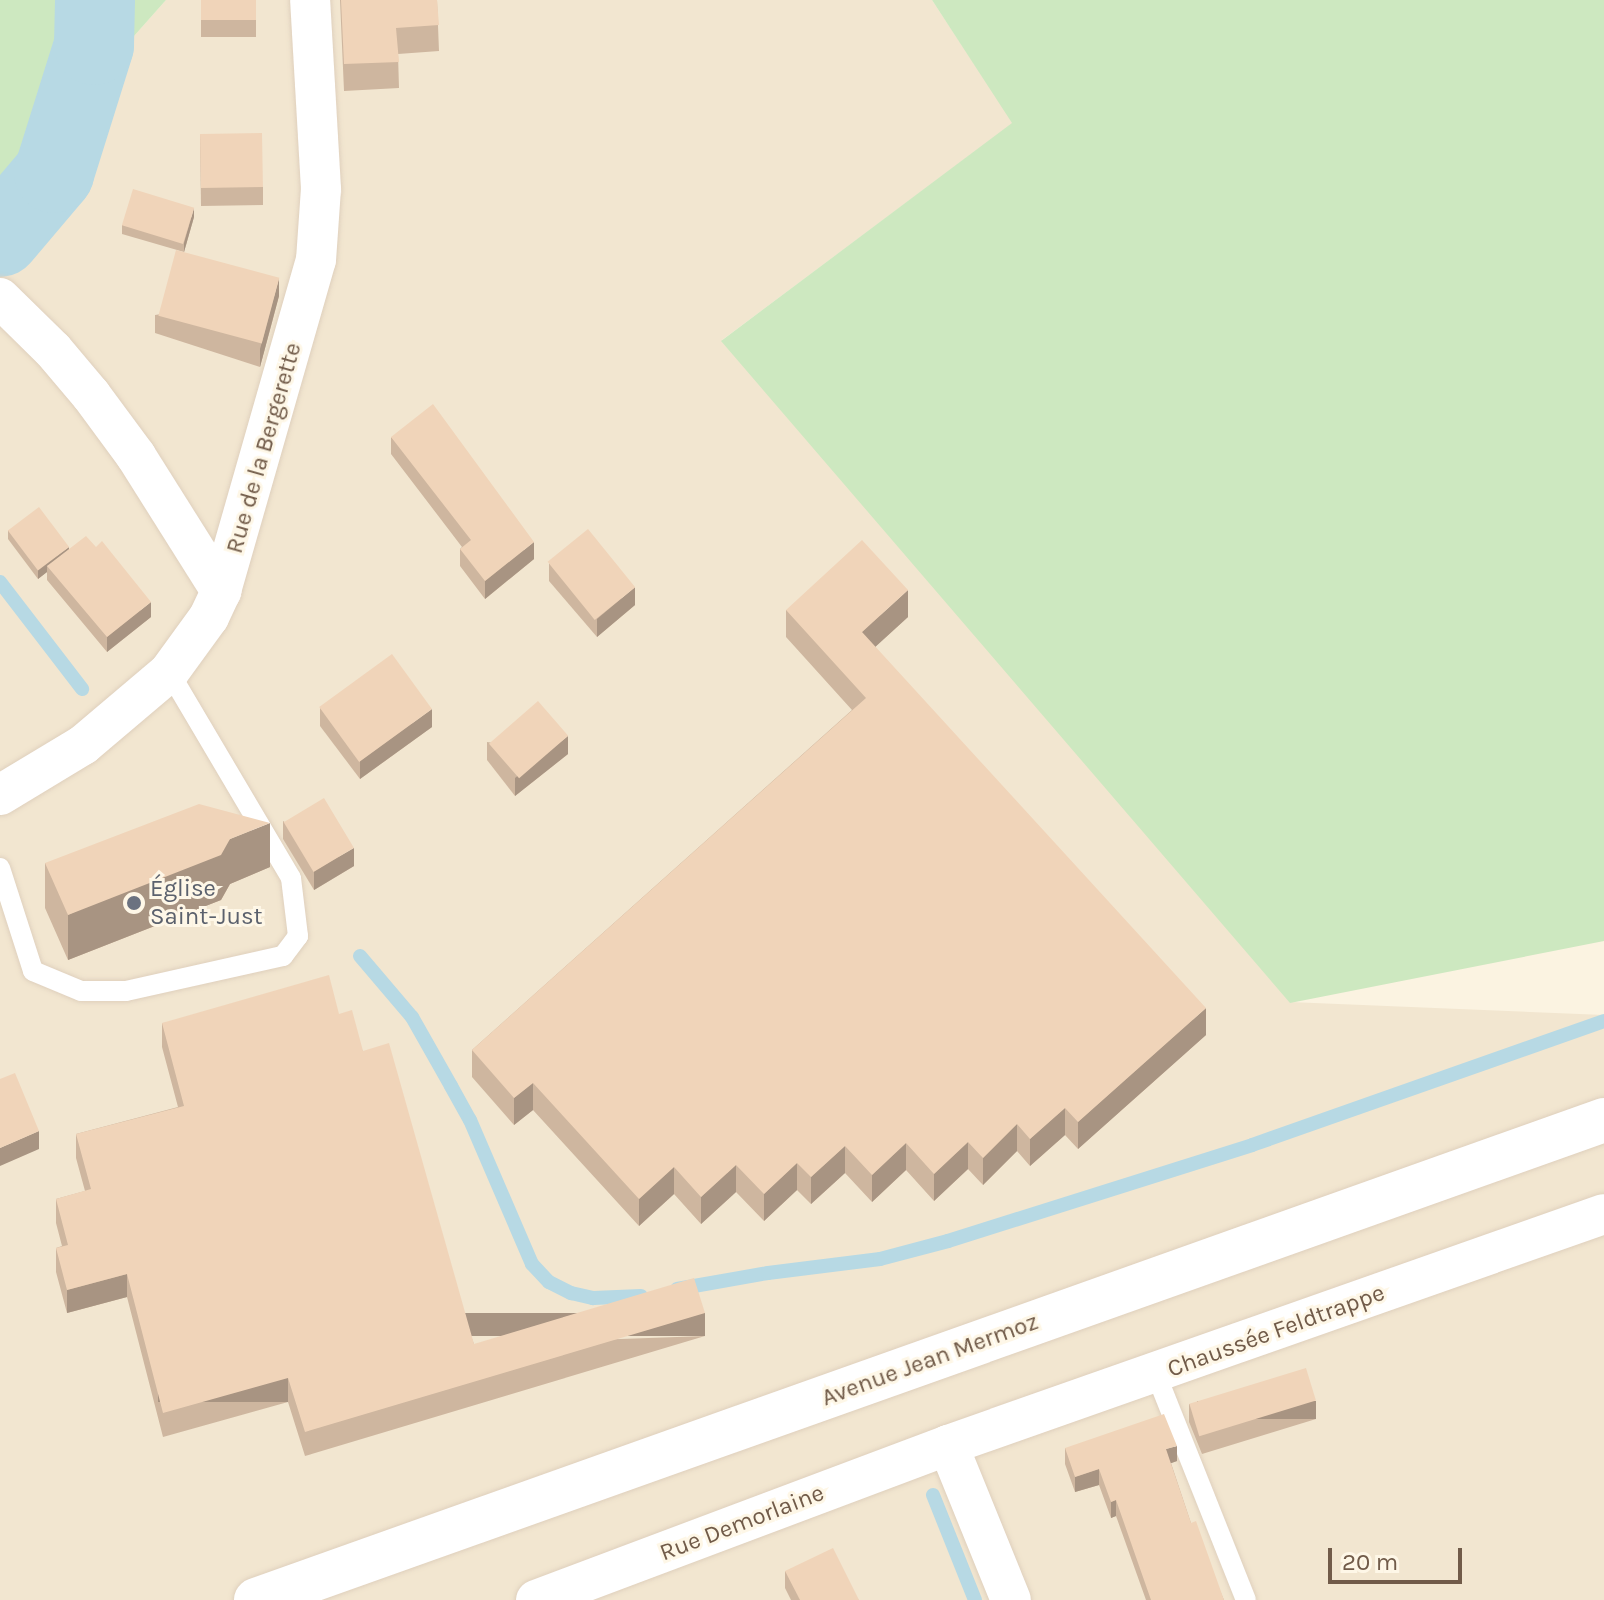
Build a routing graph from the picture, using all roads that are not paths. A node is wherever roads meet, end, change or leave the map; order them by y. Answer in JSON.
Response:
{"nodes":[{"id":1,"x":310,"y":0,"type":"edge"},
{"id":2,"x":0,"y":298,"type":"edge"},
{"id":3,"x":221,"y":591,"type":"junction"},
{"id":4,"x":169,"y":672,"type":"junction"},
{"id":5,"x":0,"y":795,"type":"edge"},
{"id":6,"x":0,"y":868,"type":"edge"},
{"id":7,"x":1604,"y":1120,"type":"edge"},
{"id":8,"x":1604,"y":1214,"type":"edge"},
{"id":9,"x":1156,"y":1374,"type":"junction"},
{"id":10,"x":948,"y":1445,"type":"junction"},
{"id":11,"x":256,"y":1600,"type":"edge"},
{"id":12,"x":536,"y":1600,"type":"edge"},
{"id":13,"x":1011,"y":1600,"type":"edge"},
{"id":14,"x":1246,"y":1600,"type":"edge"}],
"edges":[{"from":1,"to":3,"type":"street","name":"Rue de la Bergerette"},
{"from":2,"to":3,"type":"street"},
{"from":3,"to":4,"type":"street","name":"Rue de la Bergerette"},
{"from":4,"to":5,"type":"street","name":"Rue de la Bergerette"},
{"from":4,"to":6,"type":"lane"},
{"from":7,"to":11,"type":"main road","name":"Avenue Jean Mermoz"},
{"from":8,"to":9,"type":"street","name":"Chaussée Feldtrappe"},
{"from":9,"to":10,"type":"street","name":"Chaussée Feldtrappe"},
{"from":9,"to":14,"type":"lane"},
{"from":10,"to":12,"type":"street","name":"Rue Demorlaine"},
{"from":10,"to":13,"type":"street"}]}
